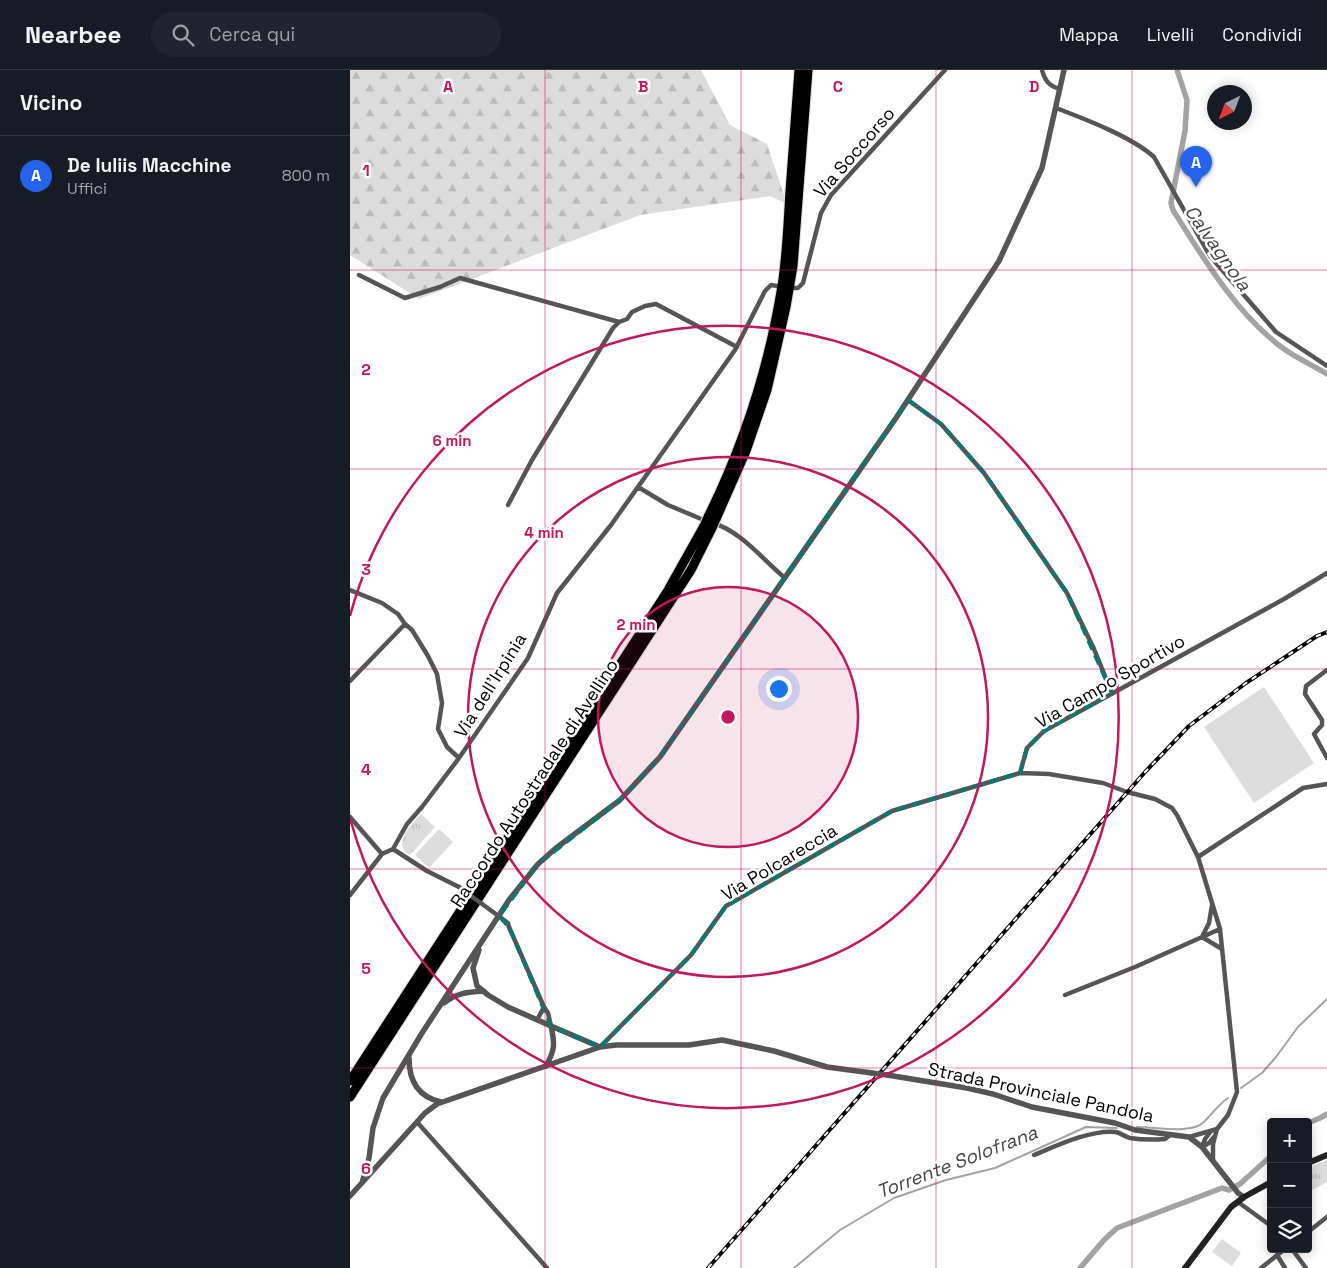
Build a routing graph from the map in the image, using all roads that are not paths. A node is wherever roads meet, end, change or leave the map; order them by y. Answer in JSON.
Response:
{"nodes":[{"id":1,"x":799,"y":70,"type":"edge"},
{"id":2,"x":808,"y":70,"type":"edge"},
{"id":3,"x":945,"y":70,"type":"edge"},
{"id":4,"x":1042,"y":70,"type":"edge"},
{"id":5,"x":1064,"y":70,"type":"edge"},
{"id":6,"x":1060,"y":89,"type":"junction"},
{"id":7,"x":1056,"y":108,"type":"junction"},
{"id":8,"x":359,"y":275,"type":"dead end"},
{"id":9,"x":777,"y":286,"type":"dead end"},
{"id":10,"x":794,"y":288,"type":"dead end"},
{"id":11,"x":619,"y":322,"type":"junction"},
{"id":12,"x":737,"y":347,"type":"junction"},
{"id":13,"x":1327,"y":366,"type":"edge"},
{"id":14,"x":908,"y":400,"type":"junction"},
{"id":15,"x":638,"y":487,"type":"junction"},
{"id":16,"x":508,"y":505,"type":"dead end"},
{"id":17,"x":712,"y":518,"type":"junction"},
{"id":18,"x":708,"y":527,"type":"junction"},
{"id":19,"x":1327,"y":573,"type":"edge"},
{"id":20,"x":785,"y":578,"type":"junction"},
{"id":21,"x":350,"y":590,"type":"edge"},
{"id":22,"x":405,"y":624,"type":"junction"},
{"id":23,"x":1327,"y":670,"type":"edge"},
{"id":24,"x":350,"y":681,"type":"edge"},
{"id":25,"x":1112,"y":693,"type":"junction"},
{"id":26,"x":459,"y":758,"type":"junction"},
{"id":27,"x":1327,"y":758,"type":"edge"},
{"id":28,"x":1020,"y":773,"type":"junction"},
{"id":29,"x":1327,"y":784,"type":"edge"},
{"id":30,"x":350,"y":817,"type":"edge"},
{"id":31,"x":393,"y":848,"type":"junction"},
{"id":32,"x":382,"y":854,"type":"junction"},
{"id":33,"x":1198,"y":857,"type":"junction"},
{"id":34,"x":350,"y":895,"type":"edge"},
{"id":35,"x":1212,"y":902,"type":"junction"},
{"id":36,"x":1220,"y":929,"type":"junction"},
{"id":37,"x":1202,"y":937,"type":"junction"},
{"id":38,"x":480,"y":945,"type":"junction"},
{"id":39,"x":1222,"y":949,"type":"junction"},
{"id":40,"x":484,"y":992,"type":"junction"},
{"id":41,"x":1065,"y":995,"type":"dead end"},
{"id":42,"x":544,"y":1007,"type":"junction"},
{"id":43,"x":439,"y":1008,"type":"junction"},
{"id":44,"x":537,"y":1020,"type":"junction"},
{"id":45,"x":551,"y":1026,"type":"junction"},
{"id":46,"x":600,"y":1046,"type":"junction"},
{"id":47,"x":409,"y":1056,"type":"junction"},
{"id":48,"x":546,"y":1066,"type":"junction"},
{"id":49,"x":350,"y":1081,"type":"edge"},
{"id":50,"x":350,"y":1097,"type":"edge"},
{"id":51,"x":441,"y":1102,"type":"junction"},
{"id":52,"x":417,"y":1122,"type":"junction"},
{"id":53,"x":1215,"y":1131,"type":"junction"},
{"id":54,"x":1170,"y":1135,"type":"junction"},
{"id":55,"x":1189,"y":1137,"type":"junction"},
{"id":56,"x":1202,"y":1147,"type":"junction"},
{"id":57,"x":1034,"y":1155,"type":"dead end"},
{"id":58,"x":1327,"y":1155,"type":"edge"},
{"id":59,"x":1213,"y":1160,"type":"junction"},
{"id":60,"x":1312,"y":1161,"type":"edge"},
{"id":61,"x":362,"y":1183,"type":"junction"},
{"id":62,"x":1267,"y":1184,"type":"edge"},
{"id":63,"x":350,"y":1196,"type":"edge"},
{"id":64,"x":1240,"y":1197,"type":"junction"},
{"id":65,"x":1327,"y":1217,"type":"edge"},
{"id":66,"x":1267,"y":1222,"type":"edge"},
{"id":67,"x":1312,"y":1229,"type":"edge"},
{"id":68,"x":1280,"y":1253,"type":"edge"},
{"id":69,"x":1295,"y":1253,"type":"edge"},
{"id":70,"x":1277,"y":1255,"type":"junction"},
{"id":71,"x":547,"y":1268,"type":"edge"},
{"id":72,"x":1185,"y":1268,"type":"edge"},
{"id":73,"x":1261,"y":1268,"type":"edge"},
{"id":74,"x":1285,"y":1268,"type":"edge"},
{"id":75,"x":1306,"y":1268,"type":"edge"}],
"edges":[{"from":1,"to":17,"type":"highway","name":"Raccordo Autostradale di Avellino"},
{"from":2,"to":17,"type":"highway","name":"Raccordo Autostradale di Avellino"},
{"from":3,"to":10,"type":"street","name":"Via Soccorso"},
{"from":4,"to":6,"type":"street"},
{"from":5,"to":6,"type":"street"},
{"from":6,"to":7,"type":"street"},
{"from":7,"to":13,"type":"street"},
{"from":7,"to":14,"type":"street"},
{"from":8,"to":11,"type":"street"},
{"from":9,"to":12,"type":"street","name":"Via dell'Irpinia"},
{"from":11,"to":12,"type":"street"},
{"from":11,"to":16,"type":"street"},
{"from":12,"to":15,"type":"street","name":"Via dell'Irpinia"},
{"from":14,"to":20,"type":"street"},
{"from":14,"to":25,"type":"street"},
{"from":15,"to":20,"type":"street"},
{"from":15,"to":26,"type":"street","name":"Via dell'Irpinia"},
{"from":17,"to":18,"type":"highway","name":"Raccordo Autostradale di Avellino","bridge":true},
{"from":18,"to":49,"type":"highway","name":"Raccordo Autostradale di Avellino"},
{"from":18,"to":50,"type":"highway","name":"Raccordo Autostradale di Avellino"},
{"from":19,"to":25,"type":"street","name":"Via Campo Sportivo"},
{"from":20,"to":38,"type":"street"},
{"from":21,"to":22,"type":"street"},
{"from":22,"to":24,"type":"street"},
{"from":22,"to":26,"type":"street"},
{"from":23,"to":27,"type":"street"},
{"from":25,"to":28,"type":"street","name":"Via Campo Sportivo"},
{"from":26,"to":31,"type":"street","name":"Via dell'Irpinia"},
{"from":28,"to":33,"type":"street"},
{"from":28,"to":46,"type":"street","name":"Via Polcareccia"},
{"from":29,"to":33,"type":"street"},
{"from":30,"to":32,"type":"street"},
{"from":31,"to":32,"type":"street"},
{"from":31,"to":42,"type":"street","bridge":true},
{"from":32,"to":34,"type":"street"},
{"from":33,"to":35,"type":"street"},
{"from":35,"to":36,"type":"street"},
{"from":35,"to":37,"type":"street"},
{"from":36,"to":37,"type":"street"},
{"from":36,"to":39,"type":"street"},
{"from":37,"to":39,"type":"street"},
{"from":37,"to":41,"type":"street"},
{"from":38,"to":40,"type":"street"},
{"from":38,"to":43,"type":"street"},
{"from":39,"to":53,"type":"street"},
{"from":40,"to":43,"type":"street"},
{"from":40,"to":44,"type":"street"},
{"from":42,"to":44,"type":"street"},
{"from":42,"to":45,"type":"street"},
{"from":43,"to":47,"type":"street"},
{"from":44,"to":45,"type":"street"},
{"from":45,"to":46,"type":"street"},
{"from":45,"to":48,"type":"street"},
{"from":46,"to":48,"type":"street"},
{"from":46,"to":54,"type":"street","name":"Strada Provinciale Pandola","bridge":true},
{"from":47,"to":51,"type":"street"},
{"from":47,"to":61,"type":"street"},
{"from":48,"to":51,"type":"street"},
{"from":51,"to":52,"type":"street"},
{"from":52,"to":61,"type":"street"},
{"from":52,"to":71,"type":"street"},
{"from":53,"to":55,"type":"street"},
{"from":53,"to":56,"type":"street"},
{"from":53,"to":59,"type":"street"},
{"from":54,"to":55,"type":"street","name":"Strada Provinciale Pandola"},
{"from":54,"to":57,"type":"street"},
{"from":55,"to":56,"type":"street"},
{"from":56,"to":59,"type":"street"},
{"from":58,"to":60,"type":"main road"},
{"from":59,"to":64,"type":"street"},
{"from":61,"to":63,"type":"street"},
{"from":62,"to":64,"type":"main road"},
{"from":64,"to":66,"type":"street"},
{"from":64,"to":72,"type":"main road"},
{"from":65,"to":67,"type":"street"},
{"from":68,"to":70,"type":"street"},
{"from":69,"to":75,"type":"street"},
{"from":70,"to":73,"type":"street"},
{"from":70,"to":74,"type":"street"}]}
